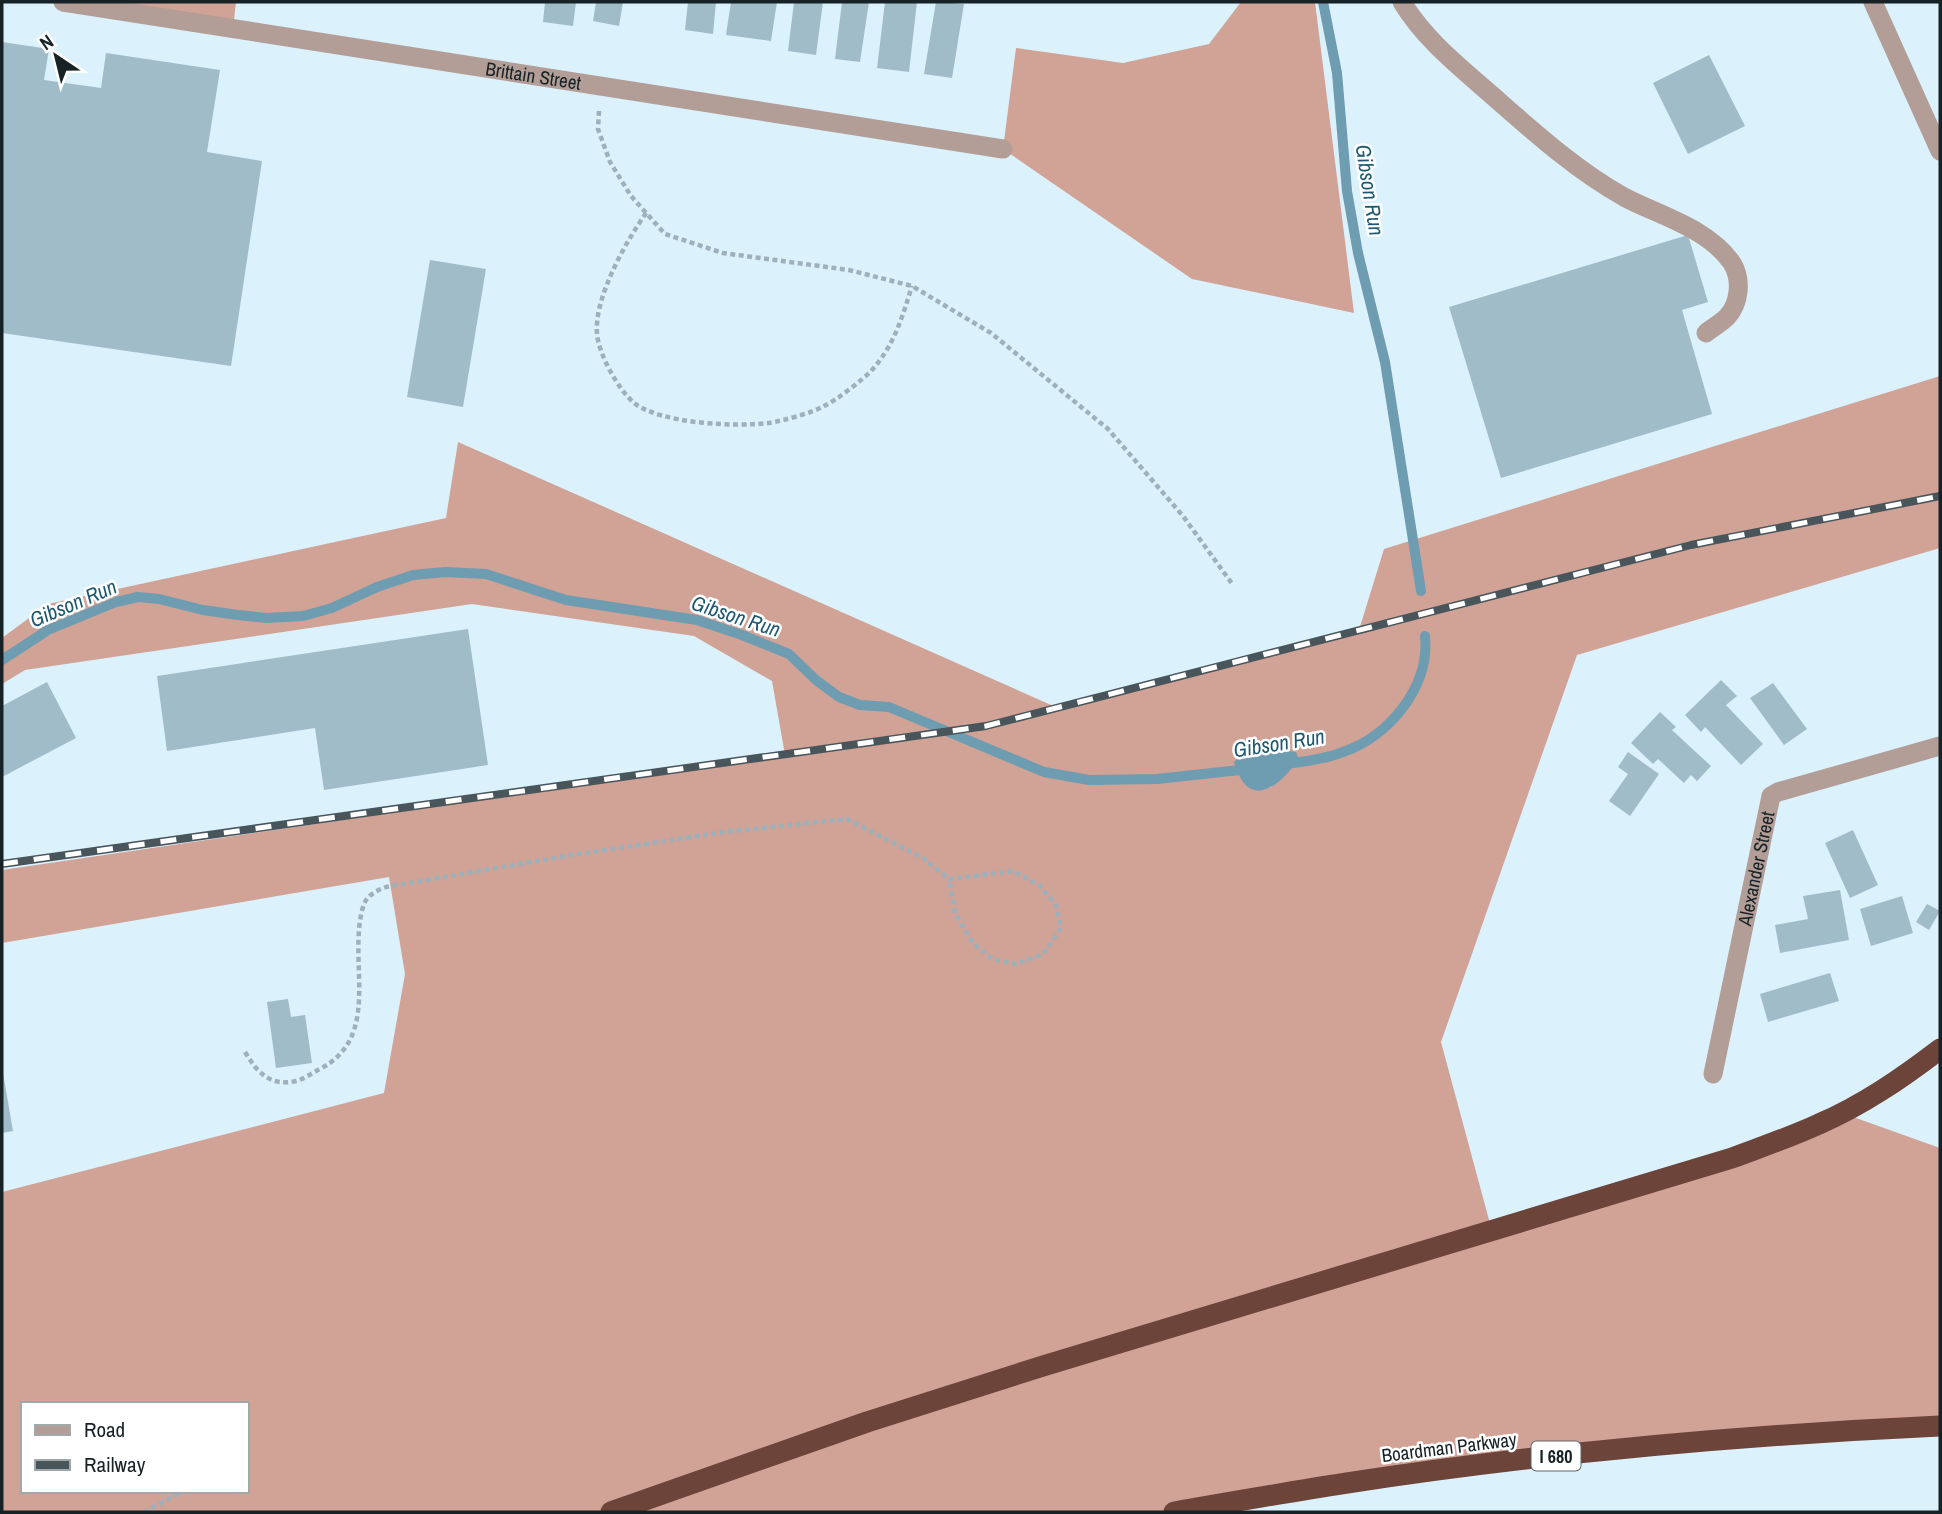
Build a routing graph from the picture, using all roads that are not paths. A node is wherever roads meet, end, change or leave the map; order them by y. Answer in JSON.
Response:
{"nodes":[{"id":1,"x":62,"y":2,"type":"edge"},
{"id":2,"x":1402,"y":2,"type":"edge"},
{"id":3,"x":1873,"y":2,"type":"edge"},
{"id":4,"x":1003,"y":149,"type":"dead end"},
{"id":5,"x":1940,"y":150,"type":"edge"},
{"id":6,"x":1706,"y":333,"type":"dead end"},
{"id":7,"x":1940,"y":746,"type":"edge"},
{"id":8,"x":1940,"y":1049,"type":"edge"},
{"id":9,"x":1713,"y":1074,"type":"dead end"},
{"id":10,"x":1940,"y":1426,"type":"edge"},
{"id":11,"x":611,"y":1512,"type":"edge"},
{"id":12,"x":1174,"y":1512,"type":"edge"}],
"edges":[{"from":1,"to":4,"type":"street","name":"Brittain Street"},
{"from":2,"to":6,"type":"street"},
{"from":3,"to":5,"type":"street"},
{"from":7,"to":9,"type":"street","name":"Alexander Street"},
{"from":8,"to":11,"type":"highway"},
{"from":10,"to":12,"type":"highway","name":"Boardman Parkway","number":"I 680"}]}
